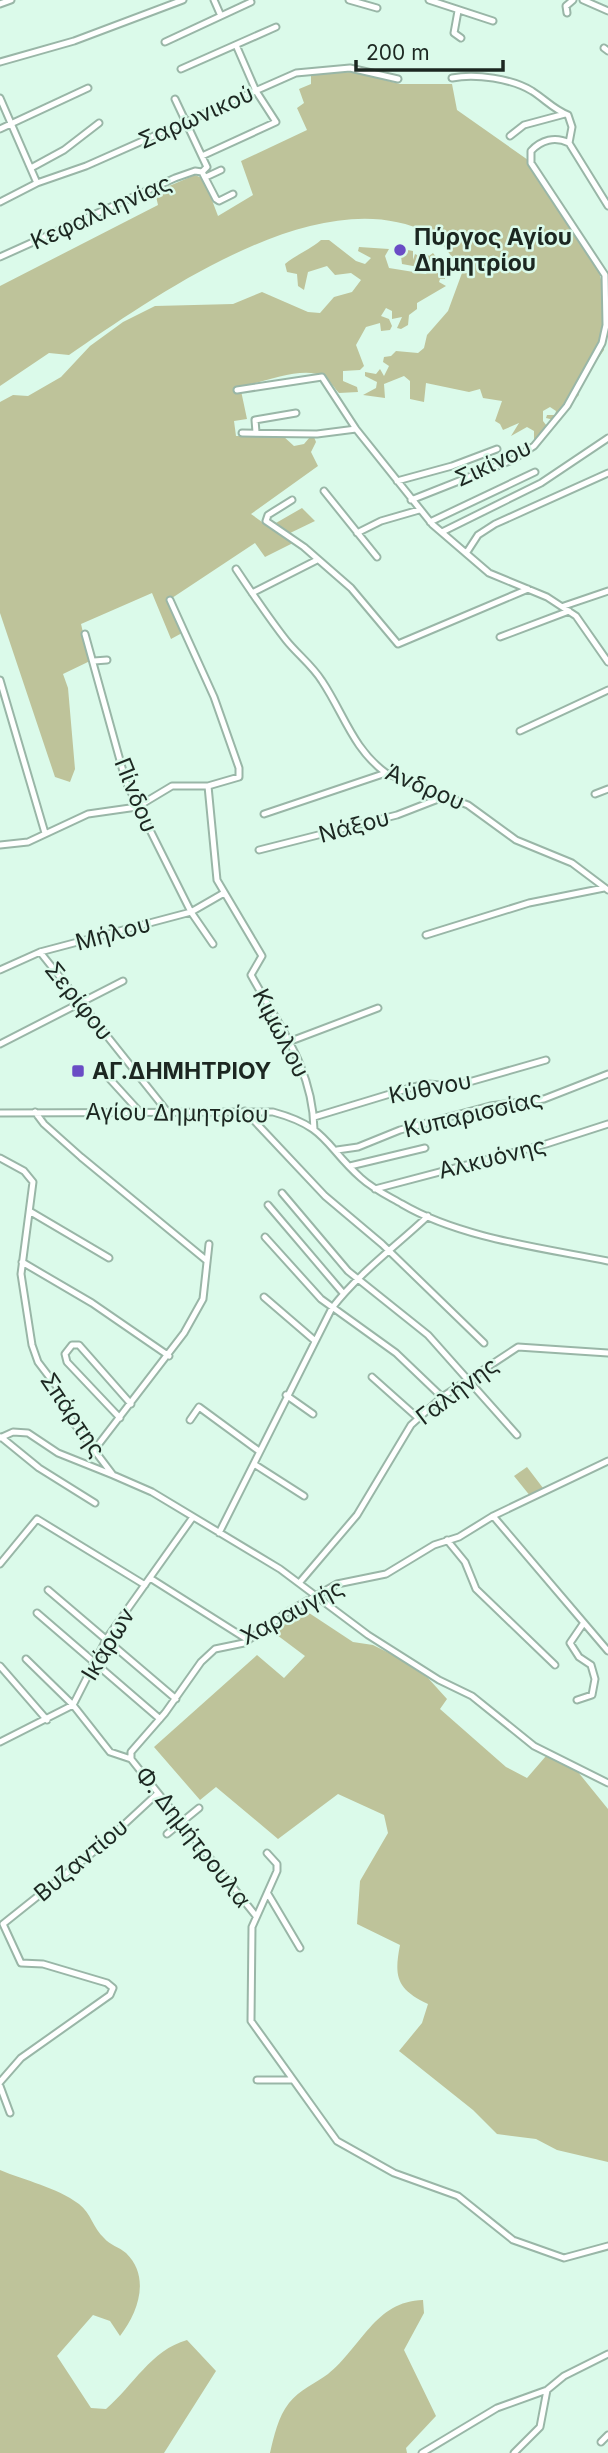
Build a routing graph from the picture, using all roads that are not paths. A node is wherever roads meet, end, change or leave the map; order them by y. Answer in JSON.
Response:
{"nodes":[{"id":1,"x":11,"y":0,"type":"edge"},
{"id":2,"x":183,"y":0,"type":"edge"},
{"id":3,"x":214,"y":0,"type":"edge"},
{"id":4,"x":349,"y":0,"type":"edge"},
{"id":5,"x":429,"y":0,"type":"edge"},
{"id":6,"x":573,"y":0,"type":"edge"},
{"id":7,"x":583,"y":0,"type":"edge"},
{"id":8,"x":251,"y":2,"type":"dead end"},
{"id":9,"x":0,"y":4,"type":"edge"},
{"id":10,"x":377,"y":8,"type":"dead end"},
{"id":11,"x":608,"y":10,"type":"edge"},
{"id":12,"x":458,"y":11,"type":"junction"},
{"id":13,"x":567,"y":13,"type":"dead end"},
{"id":14,"x":221,"y":16,"type":"junction"},
{"id":15,"x":493,"y":21,"type":"dead end"},
{"id":16,"x":276,"y":27,"type":"dead end"},
{"id":17,"x":461,"y":38,"type":"dead end"},
{"id":18,"x":165,"y":43,"type":"dead end"},
{"id":19,"x":236,"y":45,"type":"junction"},
{"id":20,"x":0,"y":62,"type":"edge"},
{"id":21,"x":181,"y":69,"type":"dead end"},
{"id":22,"x":452,"y":78,"type":"dead end"},
{"id":23,"x":398,"y":79,"type":"dead end"},
{"id":24,"x":88,"y":88,"type":"dead end"},
{"id":25,"x":256,"y":91,"type":"junction"},
{"id":26,"x":0,"y":98,"type":"edge"},
{"id":27,"x":175,"y":99,"type":"dead end"},
{"id":28,"x":565,"y":114,"type":"junction"},
{"id":29,"x":187,"y":121,"type":"junction"},
{"id":30,"x":10,"y":123,"type":"junction"},
{"id":31,"x":99,"y":123,"type":"dead end"},
{"id":32,"x":0,"y":129,"type":"edge"},
{"id":33,"x":510,"y":136,"type":"dead end"},
{"id":34,"x":569,"y":143,"type":"junction"},
{"id":35,"x":202,"y":156,"type":"junction"},
{"id":36,"x":30,"y":168,"type":"junction"},
{"id":37,"x":222,"y":170,"type":"dead end"},
{"id":38,"x":204,"y":174,"type":"junction"},
{"id":39,"x":37,"y":183,"type":"junction"},
{"id":40,"x":233,"y":194,"type":"dead end"},
{"id":41,"x":0,"y":202,"type":"edge"},
{"id":42,"x":608,"y":206,"type":"edge"},
{"id":43,"x":0,"y":257,"type":"edge"},
{"id":44,"x":237,"y":390,"type":"dead end"},
{"id":45,"x":296,"y":413,"type":"dead end"},
{"id":46,"x":356,"y":429,"type":"junction"},
{"id":47,"x":256,"y":432,"type":"junction"},
{"id":48,"x":243,"y":433,"type":"dead end"},
{"id":49,"x":608,"y":438,"type":"edge"},
{"id":50,"x":497,"y":449,"type":"dead end"},
{"id":51,"x":534,"y":472,"type":"dead end"},
{"id":52,"x":608,"y":473,"type":"edge"},
{"id":53,"x":397,"y":481,"type":"junction"},
{"id":54,"x":324,"y":491,"type":"dead end"},
{"id":55,"x":411,"y":499,"type":"junction"},
{"id":56,"x":292,"y":500,"type":"dead end"},
{"id":57,"x":419,"y":510,"type":"junction"},
{"id":58,"x":430,"y":522,"type":"junction"},
{"id":59,"x":442,"y":532,"type":"junction"},
{"id":60,"x":357,"y":533,"type":"junction"},
{"id":61,"x":467,"y":552,"type":"junction"},
{"id":62,"x":377,"y":557,"type":"dead end"},
{"id":63,"x":317,"y":561,"type":"junction"},
{"id":64,"x":236,"y":569,"type":"dead end"},
{"id":65,"x":528,"y":589,"type":"junction"},
{"id":66,"x":608,"y":590,"type":"edge"},
{"id":67,"x":252,"y":593,"type":"junction"},
{"id":68,"x":170,"y":600,"type":"dead end"},
{"id":69,"x":564,"y":606,"type":"junction"},
{"id":70,"x":569,"y":611,"type":"junction"},
{"id":71,"x":85,"y":634,"type":"dead end"},
{"id":72,"x":500,"y":637,"type":"dead end"},
{"id":73,"x":107,"y":660,"type":"dead end"},
{"id":74,"x":94,"y":661,"type":"junction"},
{"id":75,"x":608,"y":662,"type":"edge"},
{"id":76,"x":0,"y":680,"type":"edge"},
{"id":77,"x":608,"y":690,"type":"edge"},
{"id":78,"x":520,"y":731,"type":"dead end"},
{"id":79,"x":386,"y":773,"type":"junction"},
{"id":80,"x":208,"y":786,"type":"junction"},
{"id":81,"x":608,"y":789,"type":"edge"},
{"id":82,"x":595,"y":793,"type":"dead end"},
{"id":83,"x":446,"y":796,"type":"junction"},
{"id":84,"x":137,"y":807,"type":"junction"},
{"id":85,"x":264,"y":814,"type":"dead end"},
{"id":86,"x":46,"y":833,"type":"junction"},
{"id":87,"x":0,"y":845,"type":"edge"},
{"id":88,"x":259,"y":850,"type":"dead end"},
{"id":89,"x":606,"y":889,"type":"edge"},
{"id":90,"x":224,"y":893,"type":"junction"},
{"id":91,"x":191,"y":912,"type":"junction"},
{"id":92,"x":426,"y":935,"type":"dead end"},
{"id":93,"x":214,"y":944,"type":"dead end"},
{"id":94,"x":40,"y":953,"type":"junction"},
{"id":95,"x":0,"y":970,"type":"edge"},
{"id":96,"x":122,"y":981,"type":"dead end"},
{"id":97,"x":79,"y":1003,"type":"junction"},
{"id":98,"x":378,"y":1008,"type":"dead end"},
{"id":99,"x":290,"y":1041,"type":"junction"},
{"id":100,"x":0,"y":1044,"type":"edge"},
{"id":101,"x":546,"y":1060,"type":"dead end"},
{"id":102,"x":608,"y":1074,"type":"edge"},
{"id":103,"x":108,"y":1077,"type":"dead end"},
{"id":104,"x":138,"y":1110,"type":"junction"},
{"id":105,"x":244,"y":1111,"type":"junction"},
{"id":106,"x":35,"y":1112,"type":"junction"},
{"id":107,"x":0,"y":1113,"type":"edge"},
{"id":108,"x":170,"y":1115,"type":"junction"},
{"id":109,"x":314,"y":1117,"type":"junction"},
{"id":110,"x":608,"y":1124,"type":"edge"},
{"id":111,"x":314,"y":1129,"type":"junction"},
{"id":112,"x":425,"y":1148,"type":"dead end"},
{"id":113,"x":337,"y":1150,"type":"junction"},
{"id":114,"x":0,"y":1158,"type":"edge"},
{"id":115,"x":350,"y":1166,"type":"junction"},
{"id":116,"x":375,"y":1189,"type":"junction"},
{"id":117,"x":282,"y":1193,"type":"dead end"},
{"id":118,"x":268,"y":1205,"type":"dead end"},
{"id":119,"x":31,"y":1212,"type":"junction"},
{"id":120,"x":428,"y":1216,"type":"junction"},
{"id":121,"x":265,"y":1237,"type":"dead end"},
{"id":122,"x":209,"y":1244,"type":"dead end"},
{"id":123,"x":390,"y":1252,"type":"junction"},
{"id":124,"x":109,"y":1258,"type":"dead end"},
{"id":125,"x":206,"y":1260,"type":"junction"},
{"id":126,"x":608,"y":1261,"type":"edge"},
{"id":127,"x":22,"y":1262,"type":"junction"},
{"id":128,"x":356,"y":1277,"type":"junction"},
{"id":129,"x":343,"y":1293,"type":"junction"},
{"id":130,"x":264,"y":1297,"type":"dead end"},
{"id":131,"x":332,"y":1308,"type":"junction"},
{"id":132,"x":314,"y":1340,"type":"junction"},
{"id":133,"x":484,"y":1343,"type":"dead end"},
{"id":134,"x":608,"y":1353,"type":"edge"},
{"id":135,"x":169,"y":1356,"type":"junction"},
{"id":136,"x":372,"y":1377,"type":"dead end"},
{"id":137,"x":468,"y":1378,"type":"junction"},
{"id":138,"x":286,"y":1395,"type":"junction"},
{"id":139,"x":442,"y":1397,"type":"junction"},
{"id":140,"x":131,"y":1404,"type":"junction"},
{"id":141,"x":313,"y":1414,"type":"dead end"},
{"id":142,"x":120,"y":1418,"type":"junction"},
{"id":143,"x":418,"y":1418,"type":"junction"},
{"id":144,"x":190,"y":1420,"type":"dead end"},
{"id":145,"x":517,"y":1435,"type":"dead end"},
{"id":146,"x":0,"y":1438,"type":"edge"},
{"id":147,"x":95,"y":1449,"type":"junction"},
{"id":148,"x":259,"y":1451,"type":"junction"},
{"id":149,"x":608,"y":1461,"type":"edge"},
{"id":150,"x":254,"y":1464,"type":"junction"},
{"id":151,"x":113,"y":1475,"type":"junction"},
{"id":152,"x":304,"y":1496,"type":"dead end"},
{"id":153,"x":95,"y":1503,"type":"dead end"},
{"id":154,"x":493,"y":1516,"type":"junction"},
{"id":155,"x":193,"y":1517,"type":"junction"},
{"id":156,"x":219,"y":1533,"type":"junction"},
{"id":157,"x":447,"y":1540,"type":"junction"},
{"id":158,"x":0,"y":1564,"type":"edge"},
{"id":159,"x":150,"y":1578,"type":"junction"},
{"id":160,"x":300,"y":1582,"type":"junction"},
{"id":161,"x":145,"y":1585,"type":"junction"},
{"id":162,"x":48,"y":1590,"type":"dead end"},
{"id":163,"x":317,"y":1595,"type":"junction"},
{"id":164,"x":37,"y":1613,"type":"dead end"},
{"id":165,"x":583,"y":1624,"type":"junction"},
{"id":166,"x":107,"y":1638,"type":"junction"},
{"id":167,"x":248,"y":1640,"type":"junction"},
{"id":168,"x":608,"y":1651,"type":"edge"},
{"id":169,"x":26,"y":1659,"type":"dead end"},
{"id":170,"x":94,"y":1661,"type":"junction"},
{"id":171,"x":555,"y":1665,"type":"dead end"},
{"id":172,"x":0,"y":1666,"type":"edge"},
{"id":173,"x":176,"y":1699,"type":"junction"},
{"id":174,"x":577,"y":1700,"type":"dead end"},
{"id":175,"x":73,"y":1705,"type":"junction"},
{"id":176,"x":160,"y":1719,"type":"junction"},
{"id":177,"x":47,"y":1720,"type":"junction"},
{"id":178,"x":0,"y":1733,"type":"edge"},
{"id":179,"x":3,"y":1741,"type":"edge"},
{"id":180,"x":131,"y":1759,"type":"junction"},
{"id":181,"x":608,"y":1783,"type":"edge"},
{"id":182,"x":158,"y":1793,"type":"junction"},
{"id":183,"x":199,"y":1808,"type":"dead end"},
{"id":184,"x":181,"y":1823,"type":"junction"},
{"id":185,"x":167,"y":1834,"type":"dead end"},
{"id":186,"x":267,"y":1853,"type":"dead end"},
{"id":187,"x":268,"y":1894,"type":"junction"},
{"id":188,"x":256,"y":1916,"type":"junction"},
{"id":189,"x":300,"y":1948,"type":"dead end"},
{"id":190,"x":257,"y":2080,"type":"dead end"},
{"id":191,"x":290,"y":2080,"type":"junction"},
{"id":192,"x":0,"y":2084,"type":"edge"},
{"id":193,"x":10,"y":2113,"type":"dead end"},
{"id":194,"x":608,"y":2246,"type":"edge"},
{"id":195,"x":608,"y":2354,"type":"edge"},
{"id":196,"x":547,"y":2390,"type":"junction"},
{"id":197,"x":608,"y":2435,"type":"edge"},
{"id":198,"x":601,"y":2442,"type":"dead end"},
{"id":199,"x":422,"y":2453,"type":"edge"},
{"id":200,"x":514,"y":2453,"type":"edge"}],
"edges":[{"from":1,"to":9,"type":"street"},
{"from":2,"to":20,"type":"street"},
{"from":3,"to":14,"type":"street"},
{"from":4,"to":10,"type":"street"},
{"from":5,"to":12,"type":"street"},
{"from":6,"to":13,"type":"street"},
{"from":7,"to":11,"type":"street"},
{"from":8,"to":14,"type":"street"},
{"from":12,"to":15,"type":"street"},
{"from":12,"to":17,"type":"street"},
{"from":14,"to":18,"type":"street"},
{"from":16,"to":19,"type":"street"},
{"from":19,"to":21,"type":"street"},
{"from":19,"to":25,"type":"street"},
{"from":22,"to":28,"type":"street"},
{"from":23,"to":25,"type":"street","name":"Σαρωνικού"},
{"from":24,"to":30,"type":"street"},
{"from":25,"to":29,"type":"street","name":"Σαρωνικού"},
{"from":25,"to":35,"type":"street"},
{"from":26,"to":30,"type":"street"},
{"from":27,"to":29,"type":"street"},
{"from":28,"to":33,"type":"street"},
{"from":28,"to":34,"type":"street"},
{"from":29,"to":35,"type":"street"},
{"from":29,"to":39,"type":"street","name":"Σαρωνικού"},
{"from":30,"to":32,"type":"street"},
{"from":30,"to":36,"type":"street"},
{"from":31,"to":36,"type":"street"},
{"from":34,"to":42,"type":"street"},
{"from":34,"to":55,"type":"street","name":"Σικίνου"},
{"from":35,"to":38,"type":"street"},
{"from":36,"to":39,"type":"street"},
{"from":37,"to":38,"type":"street","name":"Κεφαλληνίας"},
{"from":38,"to":40,"type":"street"},
{"from":38,"to":43,"type":"street","name":"Κεφαλληνίας"},
{"from":39,"to":41,"type":"street","name":"Σαρωνικού"},
{"from":44,"to":46,"type":"street"},
{"from":45,"to":47,"type":"street"},
{"from":46,"to":47,"type":"street"},
{"from":46,"to":53,"type":"street"},
{"from":47,"to":48,"type":"street"},
{"from":49,"to":59,"type":"street"},
{"from":50,"to":53,"type":"street"},
{"from":51,"to":58,"type":"street"},
{"from":52,"to":61,"type":"street"},
{"from":53,"to":55,"type":"street"},
{"from":54,"to":60,"type":"street"},
{"from":55,"to":57,"type":"street"},
{"from":56,"to":63,"type":"street"},
{"from":57,"to":58,"type":"street"},
{"from":57,"to":60,"type":"street"},
{"from":58,"to":59,"type":"street"},
{"from":59,"to":61,"type":"street"},
{"from":60,"to":62,"type":"street"},
{"from":61,"to":65,"type":"street"},
{"from":63,"to":65,"type":"street"},
{"from":63,"to":67,"type":"street"},
{"from":64,"to":67,"type":"street","name":"Άνδρου"},
{"from":65,"to":69,"type":"street"},
{"from":66,"to":69,"type":"street"},
{"from":67,"to":79,"type":"street","name":"Άνδρου"},
{"from":68,"to":80,"type":"street"},
{"from":69,"to":70,"type":"street"},
{"from":70,"to":72,"type":"street"},
{"from":70,"to":75,"type":"street"},
{"from":71,"to":74,"type":"street","name":"Πίνδου"},
{"from":73,"to":74,"type":"street"},
{"from":74,"to":84,"type":"street","name":"Πίνδου"},
{"from":76,"to":86,"type":"street"},
{"from":77,"to":78,"type":"street"},
{"from":79,"to":83,"type":"street","name":"Άνδρου"},
{"from":79,"to":85,"type":"street"},
{"from":80,"to":84,"type":"street"},
{"from":80,"to":90,"type":"street","name":"Κιμώλου"},
{"from":81,"to":82,"type":"street"},
{"from":83,"to":88,"type":"street","name":"Νάξου"},
{"from":83,"to":89,"type":"street","name":"Άνδρου"},
{"from":84,"to":86,"type":"street"},
{"from":84,"to":91,"type":"street","name":"Πίνδου"},
{"from":86,"to":87,"type":"street"},
{"from":89,"to":92,"type":"street"},
{"from":90,"to":91,"type":"street","name":"Μήλου"},
{"from":90,"to":99,"type":"street","name":"Κιμώλου"},
{"from":91,"to":93,"type":"street","name":"Πίνδου"},
{"from":91,"to":94,"type":"street","name":"Μήλου"},
{"from":94,"to":95,"type":"street","name":"Μήλου"},
{"from":94,"to":97,"type":"street","name":"Σερίφου"},
{"from":96,"to":97,"type":"street"},
{"from":97,"to":100,"type":"street"},
{"from":97,"to":108,"type":"street","name":"Σερίφου"},
{"from":98,"to":99,"type":"street"},
{"from":99,"to":109,"type":"street","name":"Κιμώλου"},
{"from":101,"to":109,"type":"street","name":"Κύθνου"},
{"from":102,"to":113,"type":"street","name":"Κυπαρισσίας"},
{"from":103,"to":104,"type":"street"},
{"from":104,"to":106,"type":"street","name":"Αγίου Δημητρίου"},
{"from":104,"to":108,"type":"street","name":"Αγίου Δημητρίου"},
{"from":105,"to":108,"type":"street","name":"Αγίου Δημητρίου"},
{"from":105,"to":111,"type":"street","name":"Αγίου Δημητρίου"},
{"from":105,"to":123,"type":"street"},
{"from":106,"to":107,"type":"street","name":"Αγίου Δημητρίου"},
{"from":106,"to":125,"type":"street"},
{"from":109,"to":111,"type":"street","name":"Κιμώλου"},
{"from":110,"to":116,"type":"street","name":"Αλκυόνης"},
{"from":111,"to":113,"type":"street","name":"Αγίου Δημητρίου"},
{"from":112,"to":115,"type":"street"},
{"from":113,"to":115,"type":"street","name":"Αγίου Δημητρίου"},
{"from":114,"to":119,"type":"street","name":"Σπάρτης"},
{"from":115,"to":116,"type":"street","name":"Αγίου Δημητρίου"},
{"from":116,"to":120,"type":"street","name":"Αγίου Δημητρίου"},
{"from":117,"to":128,"type":"street"},
{"from":118,"to":129,"type":"street"},
{"from":119,"to":124,"type":"street"},
{"from":119,"to":127,"type":"street","name":"Σπάρτης"},
{"from":120,"to":123,"type":"street"},
{"from":120,"to":126,"type":"street","name":"Αγίου Δημητρίου"},
{"from":121,"to":131,"type":"street"},
{"from":122,"to":125,"type":"street"},
{"from":123,"to":128,"type":"street"},
{"from":123,"to":133,"type":"street"},
{"from":125,"to":135,"type":"street"},
{"from":127,"to":135,"type":"street"},
{"from":127,"to":147,"type":"street","name":"Σπάρτης"},
{"from":128,"to":129,"type":"street"},
{"from":128,"to":137,"type":"street"},
{"from":129,"to":131,"type":"street"},
{"from":130,"to":132,"type":"street"},
{"from":131,"to":132,"type":"street"},
{"from":131,"to":139,"type":"street"},
{"from":132,"to":138,"type":"street"},
{"from":134,"to":137,"type":"street","name":"Γαλήνης"},
{"from":135,"to":140,"type":"street"},
{"from":136,"to":143,"type":"street"},
{"from":137,"to":139,"type":"street","name":"Γαλήνης"},
{"from":137,"to":145,"type":"street"},
{"from":138,"to":141,"type":"street"},
{"from":138,"to":148,"type":"street"},
{"from":139,"to":143,"type":"street","name":"Γαλήνης"},
{"from":140,"to":142,"type":"street"},
{"from":140,"to":142,"type":"street"},
{"from":142,"to":147,"type":"street"},
{"from":143,"to":160,"type":"street","name":"Γαλήνης"},
{"from":144,"to":148,"type":"street"},
{"from":146,"to":151,"type":"street"},
{"from":146,"to":153,"type":"street"},
{"from":147,"to":151,"type":"street","name":"Σπάρτης"},
{"from":148,"to":150,"type":"street"},
{"from":149,"to":154,"type":"street","name":"Χαραυγής"},
{"from":150,"to":152,"type":"street"},
{"from":150,"to":156,"type":"street"},
{"from":151,"to":155,"type":"street","name":"Σπάρτης"},
{"from":154,"to":157,"type":"street","name":"Χαραυγής"},
{"from":154,"to":165,"type":"street"},
{"from":155,"to":156,"type":"street","name":"Σπάρτης"},
{"from":155,"to":159,"type":"street","name":"Ικάρων"},
{"from":156,"to":160,"type":"street","name":"Σπάρτης"},
{"from":157,"to":163,"type":"street","name":"Χαραυγής"},
{"from":157,"to":171,"type":"street"},
{"from":158,"to":161,"type":"street"},
{"from":159,"to":161,"type":"street","name":"Ικάρων"},
{"from":159,"to":167,"type":"street"},
{"from":160,"to":163,"type":"street","name":"Σπάρτης"},
{"from":161,"to":166,"type":"street","name":"Ικάρων"},
{"from":162,"to":166,"type":"street"},
{"from":163,"to":167,"type":"street","name":"Χαραυγής"},
{"from":163,"to":181,"type":"street","name":"Σπάρτης"},
{"from":164,"to":170,"type":"street"},
{"from":165,"to":168,"type":"street"},
{"from":165,"to":174,"type":"street"},
{"from":166,"to":170,"type":"street","name":"Ικάρων"},
{"from":166,"to":173,"type":"street"},
{"from":167,"to":173,"type":"street","name":"Χαραυγής"},
{"from":169,"to":175,"type":"street"},
{"from":170,"to":175,"type":"street","name":"Ικάρων"},
{"from":170,"to":176,"type":"street"},
{"from":172,"to":177,"type":"street"},
{"from":173,"to":176,"type":"street","name":"Χαραυγής"},
{"from":175,"to":177,"type":"street","name":"Ικάρων"},
{"from":175,"to":180,"type":"street"},
{"from":176,"to":180,"type":"street","name":"Χαραυγής"},
{"from":177,"to":179,"type":"street","name":"Ικάρων"},
{"from":178,"to":179,"type":"street"},
{"from":180,"to":182,"type":"street","name":"Φ. Δημήτρουλα"},
{"from":182,"to":184,"type":"street","name":"Φ. Δημήτρουλα"},
{"from":182,"to":192,"type":"street","name":"Βυζαντίου"},
{"from":183,"to":184,"type":"street"},
{"from":184,"to":185,"type":"street"},
{"from":184,"to":188,"type":"street","name":"Φ. Δημήτρουλα"},
{"from":186,"to":187,"type":"street"},
{"from":187,"to":188,"type":"street"},
{"from":187,"to":189,"type":"street"},
{"from":188,"to":191,"type":"street"},
{"from":190,"to":191,"type":"street"},
{"from":191,"to":194,"type":"street"},
{"from":192,"to":193,"type":"street"},
{"from":195,"to":196,"type":"street"},
{"from":196,"to":199,"type":"street"},
{"from":196,"to":200,"type":"street"},
{"from":197,"to":198,"type":"street"}]}
